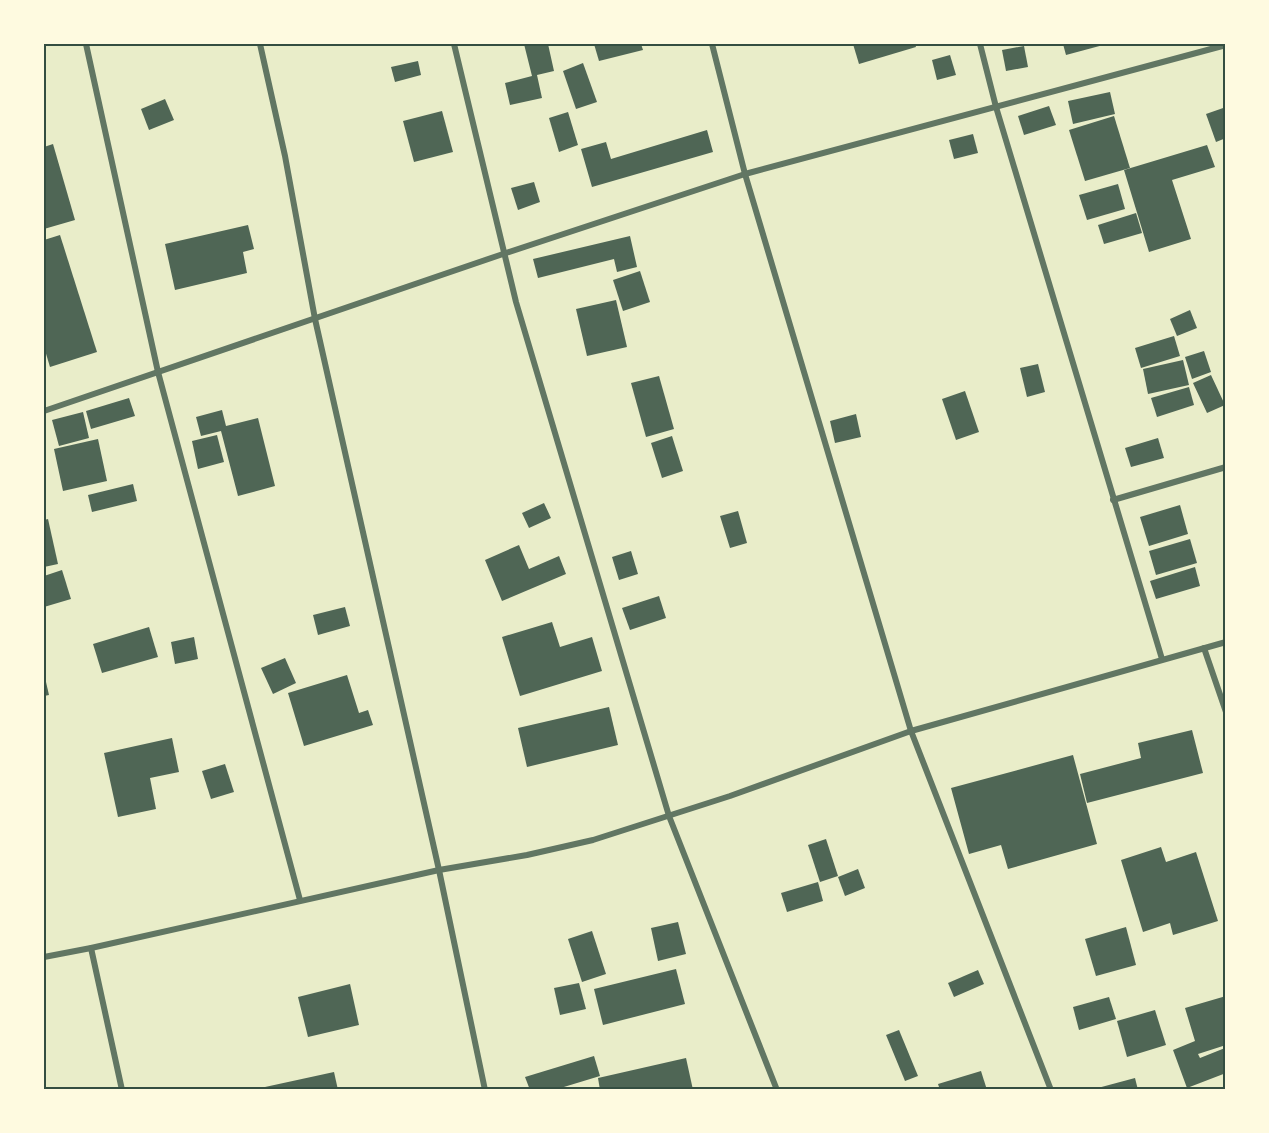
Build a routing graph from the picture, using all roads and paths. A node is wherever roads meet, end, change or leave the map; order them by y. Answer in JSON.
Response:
{"nodes":[{"id":1,"x":86,"y":44,"type":"edge"},
{"id":2,"x":260,"y":44,"type":"edge"},
{"id":3,"x":454,"y":44,"type":"edge"},
{"id":4,"x":712,"y":44,"type":"edge"},
{"id":5,"x":980,"y":44,"type":"edge"},
{"id":6,"x":1226,"y":45,"type":"edge"},
{"id":7,"x":996,"y":107,"type":"junction"},
{"id":8,"x":745,"y":174,"type":"junction"},
{"id":9,"x":503,"y":254,"type":"junction"},
{"id":10,"x":315,"y":319,"type":"junction"},
{"id":11,"x":158,"y":372,"type":"junction"},
{"id":12,"x":44,"y":411,"type":"edge"},
{"id":13,"x":1226,"y":467,"type":"edge"},
{"id":14,"x":1113,"y":500,"type":"junction"},
{"id":15,"x":1226,"y":642,"type":"edge"},
{"id":16,"x":1204,"y":648,"type":"junction"},
{"id":17,"x":1162,"y":659,"type":"junction"},
{"id":18,"x":1226,"y":712,"type":"edge"},
{"id":19,"x":911,"y":731,"type":"junction"},
{"id":20,"x":669,"y":816,"type":"junction"},
{"id":21,"x":439,"y":870,"type":"junction"},
{"id":22,"x":300,"y":900,"type":"junction"},
{"id":23,"x":91,"y":948,"type":"junction"},
{"id":24,"x":44,"y":957,"type":"edge"},
{"id":25,"x":122,"y":1089,"type":"edge"},
{"id":26,"x":485,"y":1089,"type":"edge"},
{"id":27,"x":777,"y":1089,"type":"edge"},
{"id":28,"x":1051,"y":1089,"type":"edge"}],
"edges":[{"from":1,"to":11,"type":"street"},
{"from":2,"to":10,"type":"street"},
{"from":3,"to":9,"type":"street"},
{"from":4,"to":8,"type":"street"},
{"from":5,"to":7,"type":"street"},
{"from":6,"to":7,"type":"street"},
{"from":7,"to":8,"type":"street"},
{"from":7,"to":14,"type":"street"},
{"from":8,"to":9,"type":"street"},
{"from":8,"to":19,"type":"street"},
{"from":9,"to":10,"type":"street"},
{"from":9,"to":20,"type":"street"},
{"from":10,"to":11,"type":"street"},
{"from":10,"to":21,"type":"street"},
{"from":11,"to":12,"type":"street"},
{"from":11,"to":22,"type":"street"},
{"from":13,"to":14,"type":"street"},
{"from":14,"to":17,"type":"street"},
{"from":15,"to":16,"type":"street"},
{"from":16,"to":17,"type":"street"},
{"from":16,"to":18,"type":"street"},
{"from":17,"to":19,"type":"street"},
{"from":19,"to":20,"type":"street"},
{"from":19,"to":28,"type":"street"},
{"from":20,"to":21,"type":"street"},
{"from":20,"to":27,"type":"street"},
{"from":21,"to":22,"type":"street"},
{"from":21,"to":26,"type":"street"},
{"from":22,"to":23,"type":"street"},
{"from":23,"to":24,"type":"street"},
{"from":23,"to":25,"type":"street"}]}
